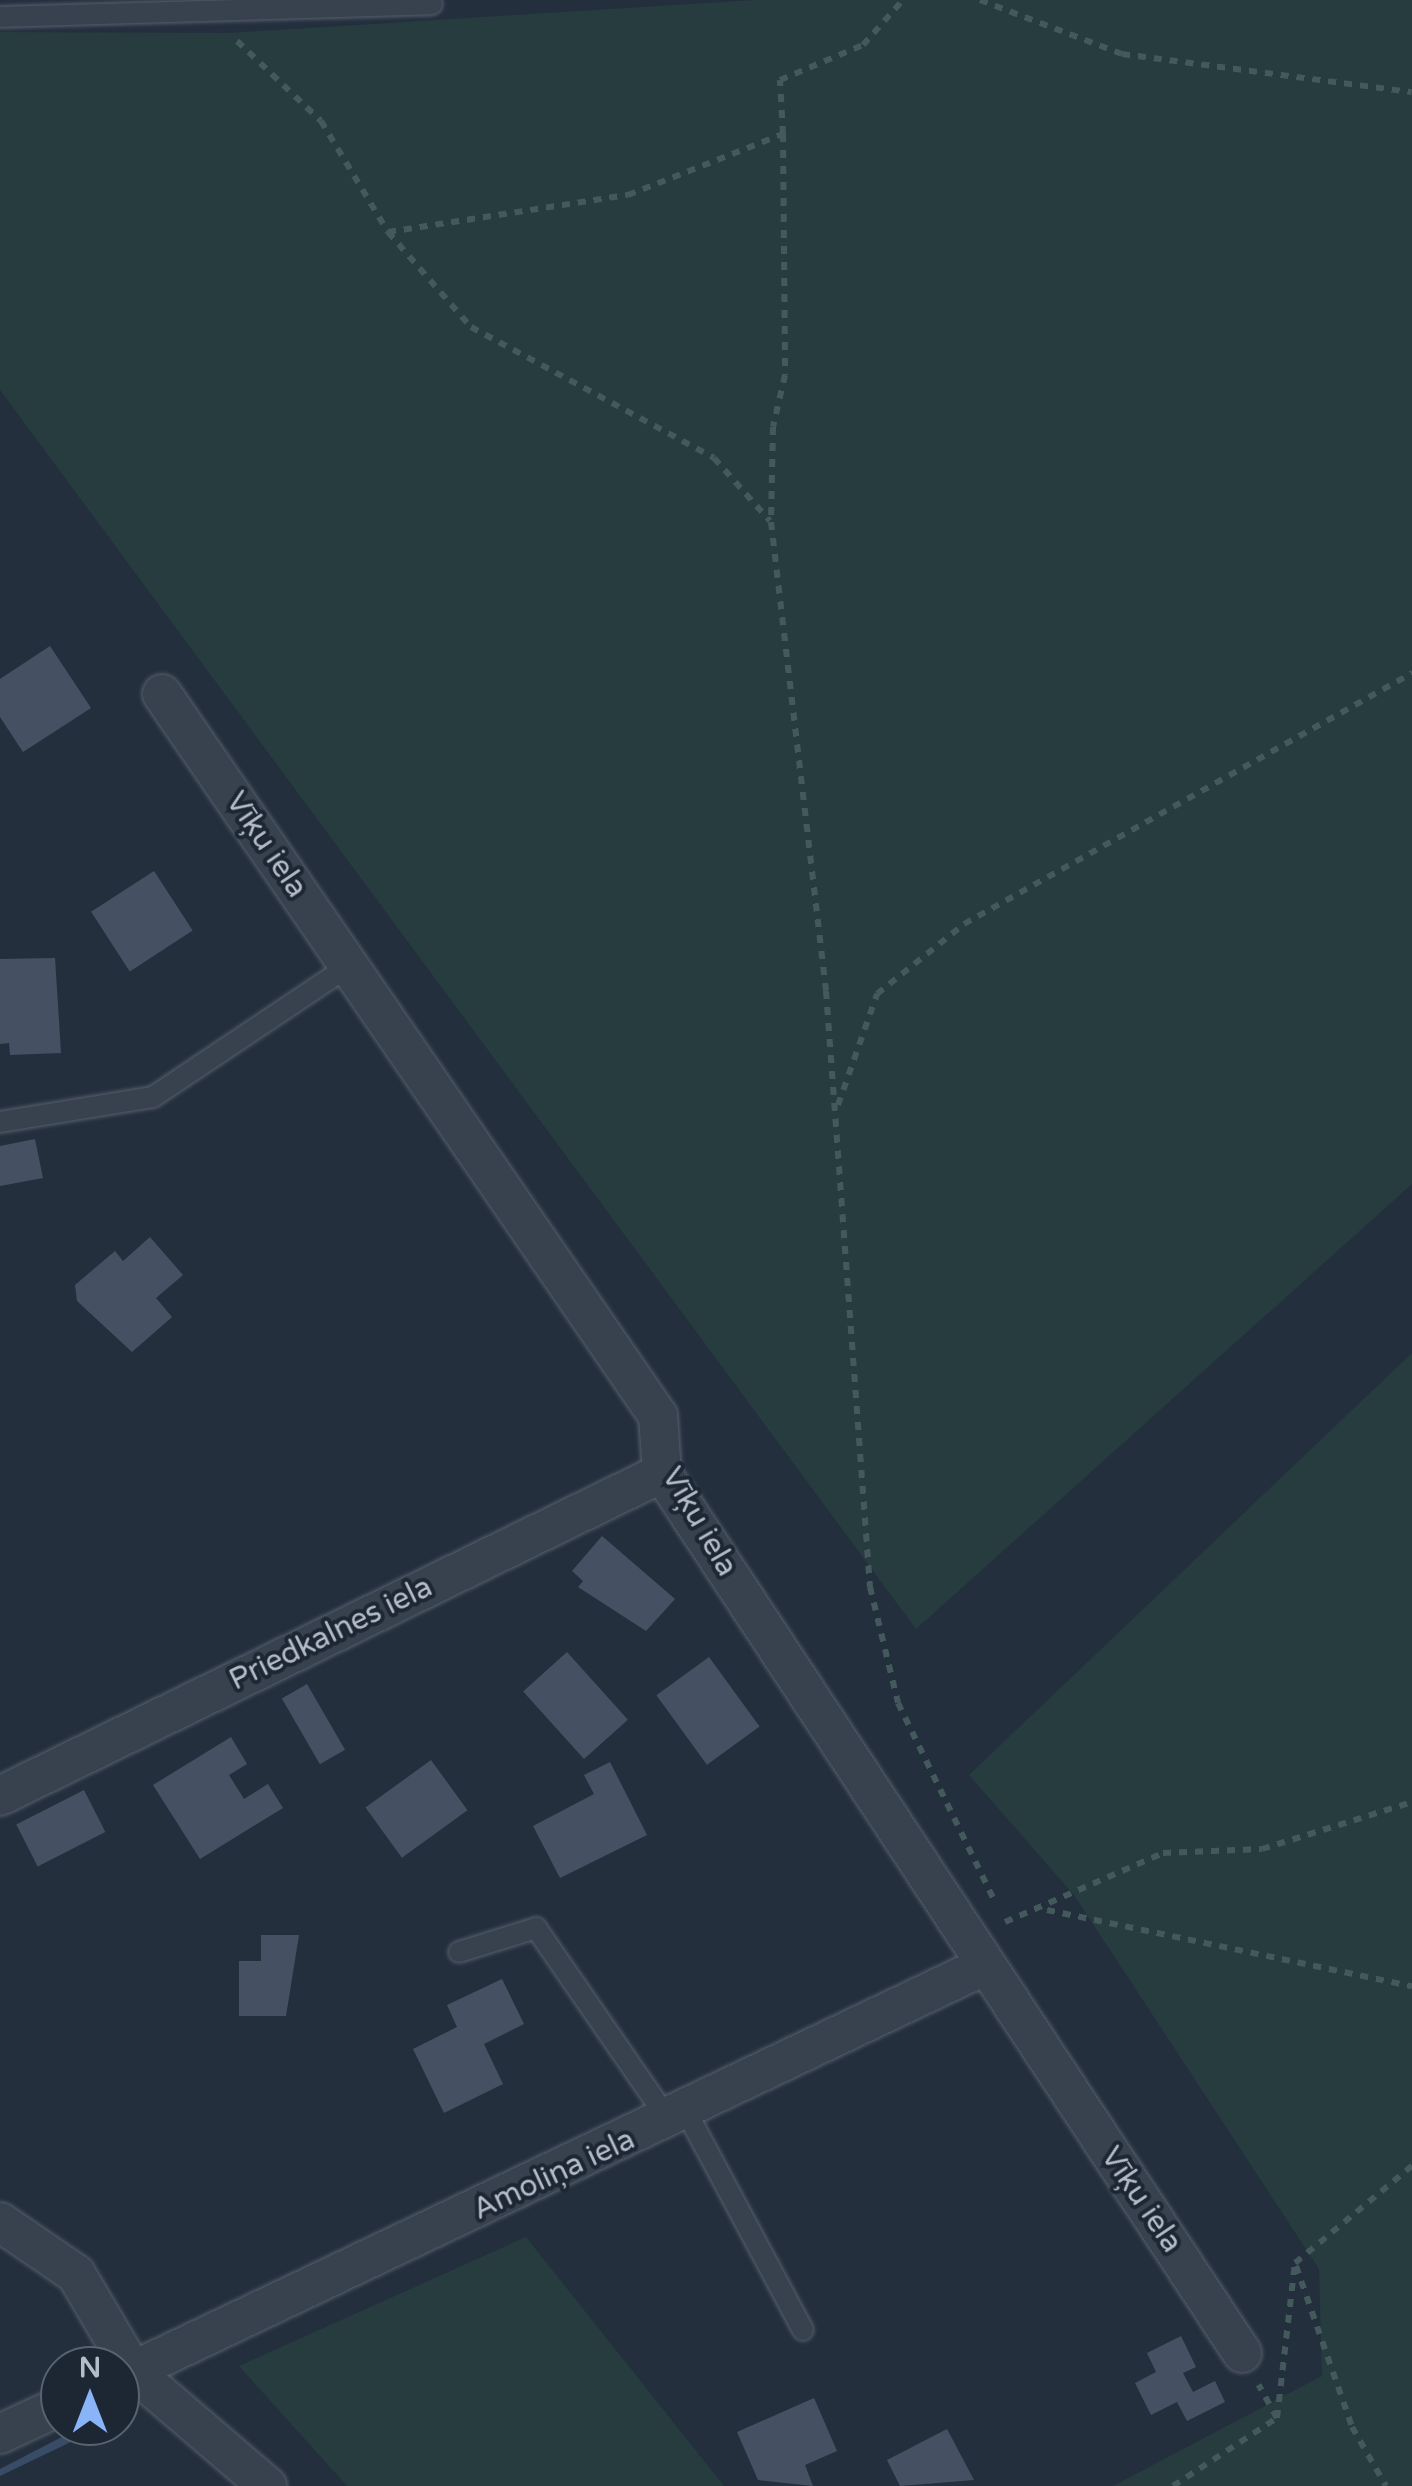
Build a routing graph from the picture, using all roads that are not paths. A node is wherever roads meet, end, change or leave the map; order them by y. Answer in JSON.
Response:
{"nodes":[{"id":1,"x":432,"y":4,"type":"dead end"},
{"id":2,"x":0,"y":17,"type":"edge"},
{"id":3,"x":162,"y":694,"type":"dead end"},
{"id":4,"x":349,"y":966,"type":"junction"},
{"id":5,"x":0,"y":1122,"type":"edge"},
{"id":6,"x":662,"y":1473,"type":"junction"},
{"id":7,"x":0,"y":1796,"type":"edge"},
{"id":8,"x":459,"y":1952,"type":"dead end"},
{"id":9,"x":984,"y":1966,"type":"junction"},
{"id":10,"x":678,"y":2117,"type":"junction"},
{"id":11,"x":0,"y":2222,"type":"edge"},
{"id":12,"x":803,"y":2330,"type":"dead end"},
{"id":13,"x":113,"y":2346,"type":"edge"},
{"id":14,"x":1242,"y":2353,"type":"road end"},
{"id":15,"x":140,"y":2368,"type":"edge"},
{"id":16,"x":140,"y":2384,"type":"edge"},
{"id":17,"x":40,"y":2415,"type":"edge"},
{"id":18,"x":0,"y":2434,"type":"edge"},
{"id":19,"x":266,"y":2486,"type":"edge"}],
"edges":[{"from":1,"to":2,"type":"lane"},
{"from":3,"to":4,"type":"street","name":"Vīķu iela"},
{"from":4,"to":5,"type":"lane"},
{"from":4,"to":6,"type":"street","name":"Vīķu iela"},
{"from":6,"to":7,"type":"street","name":"Priedkalnes iela"},
{"from":6,"to":9,"type":"street","name":"Vīķu iela"},
{"from":8,"to":10,"type":"lane"},
{"from":9,"to":10,"type":"street","name":"Amoliņa iela"},
{"from":9,"to":14,"type":"street","name":"Vīķu iela"},
{"from":10,"to":12,"type":"lane"},
{"from":10,"to":15,"type":"street","name":"Amoliņa iela"},
{"from":11,"to":13,"type":"street"},
{"from":16,"to":19,"type":"street"},
{"from":17,"to":18,"type":"street"}]}
